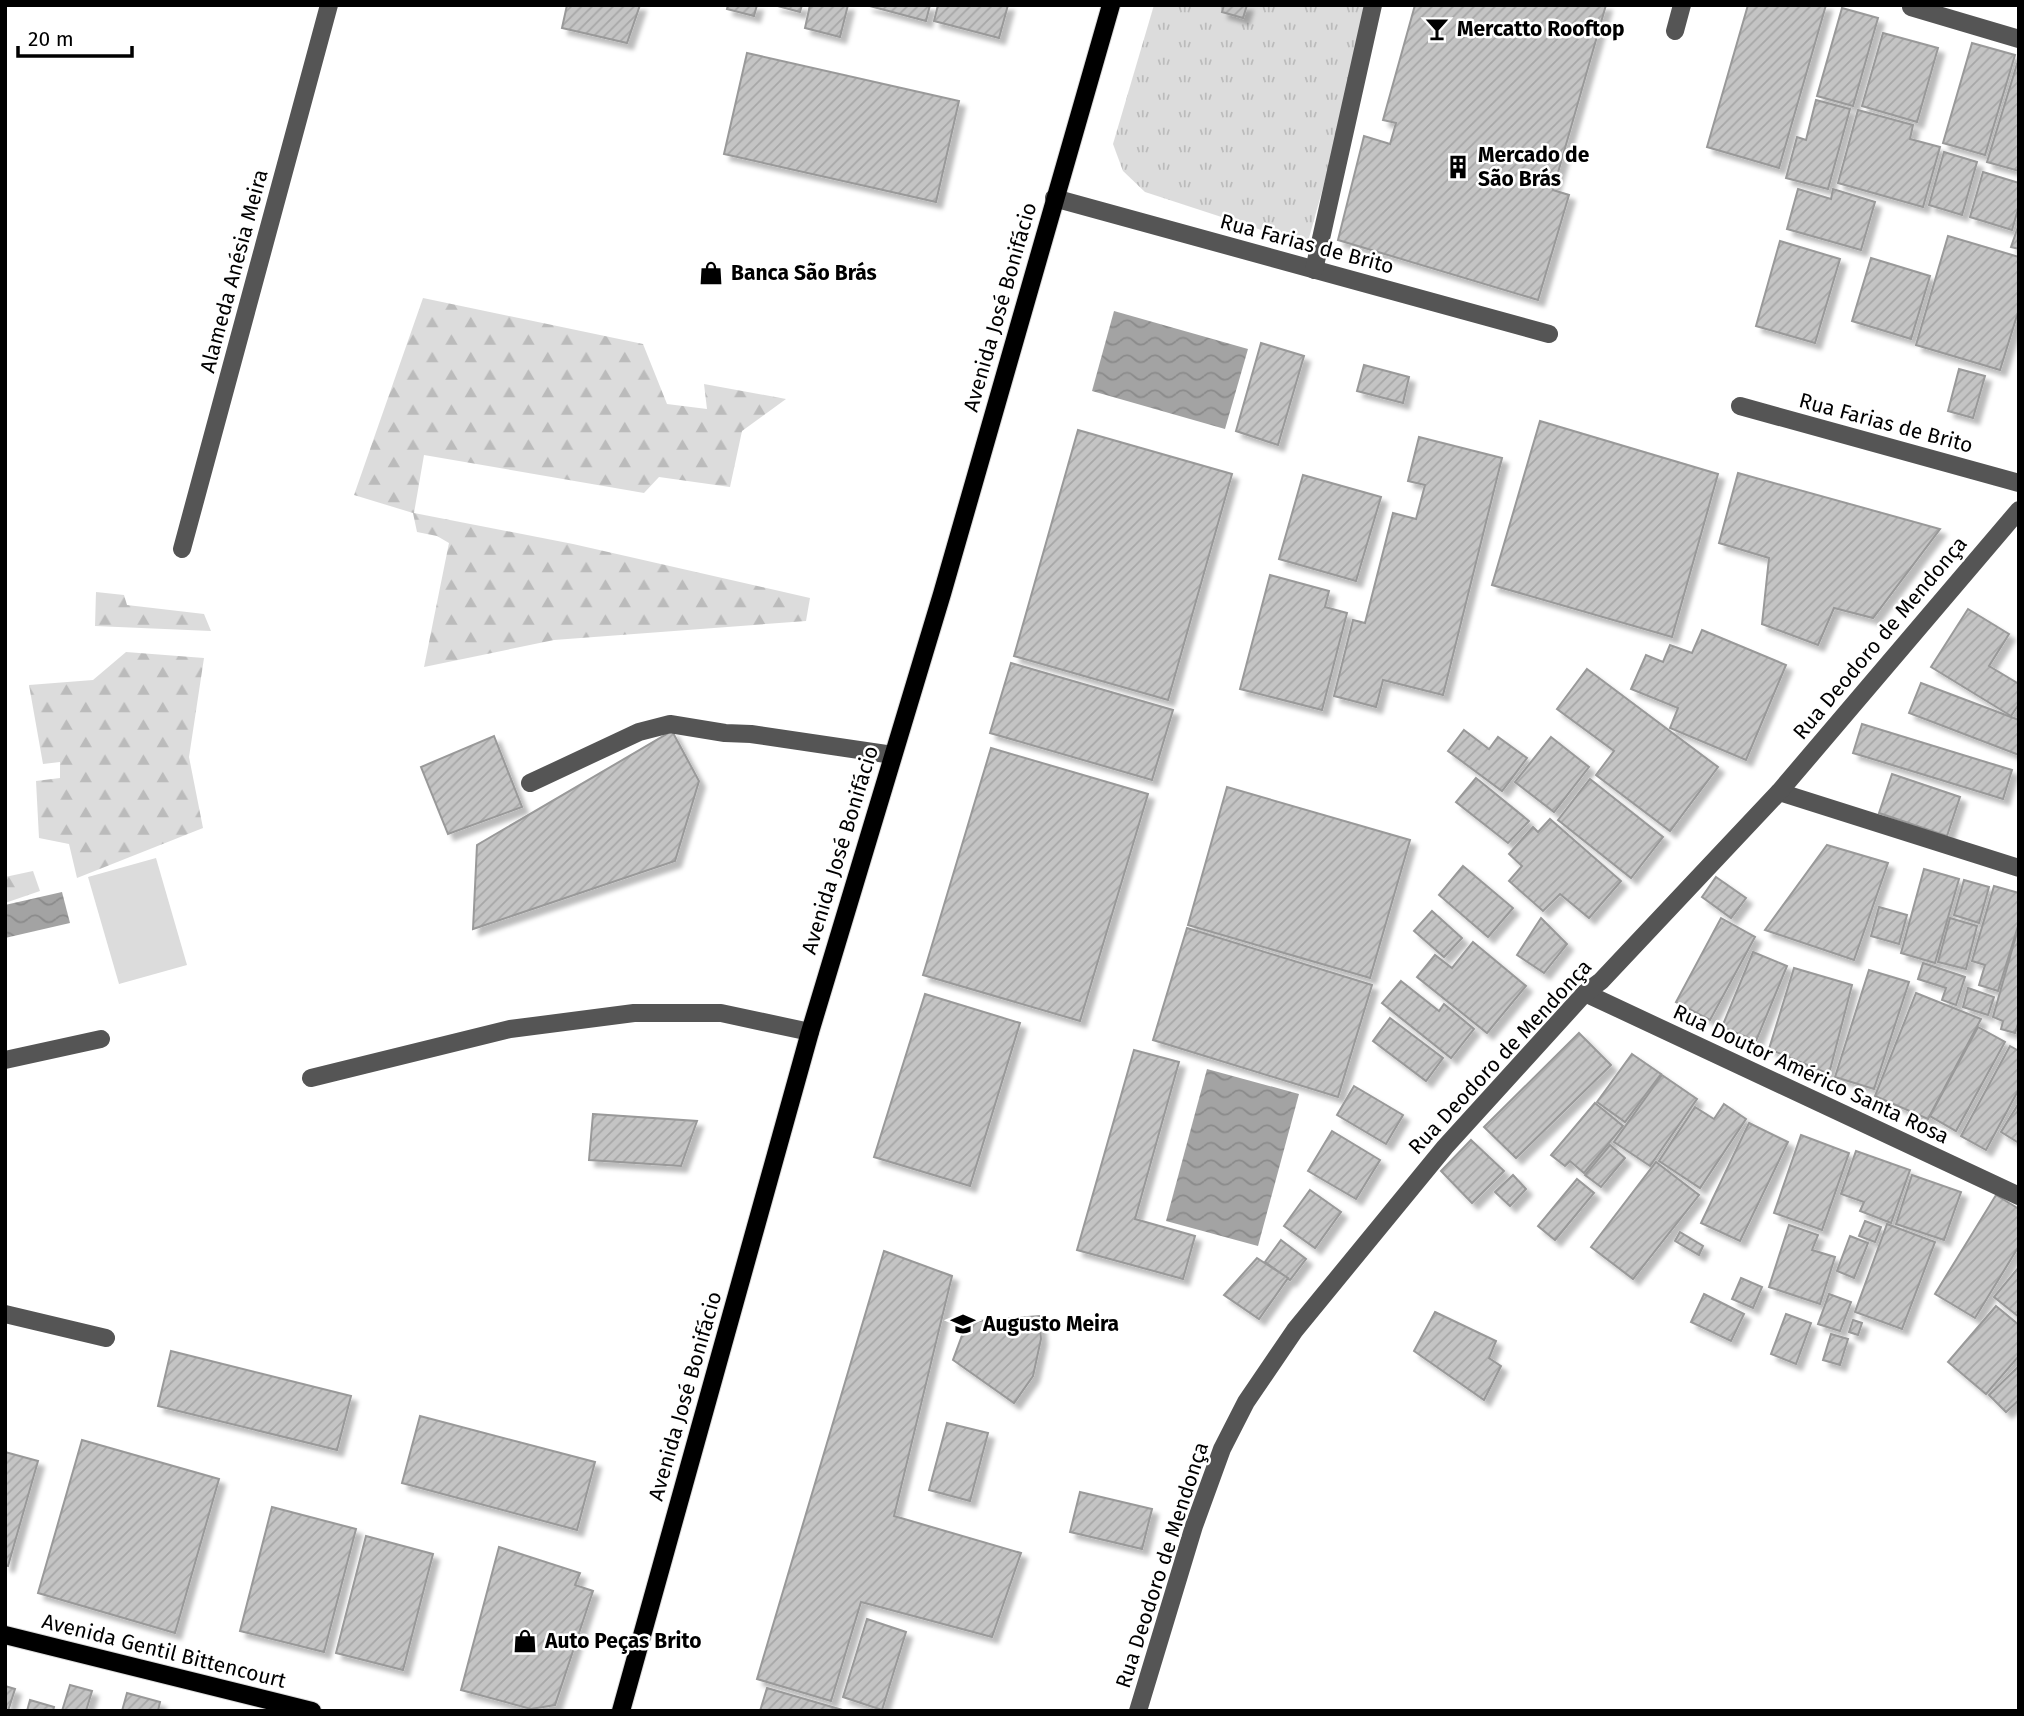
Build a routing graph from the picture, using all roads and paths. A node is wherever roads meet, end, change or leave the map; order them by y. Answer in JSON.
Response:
{"nodes":[{"id":1,"x":329,"y":5,"type":"edge"},
{"id":2,"x":1111,"y":5,"type":"edge"},
{"id":3,"x":1373,"y":5,"type":"edge"},
{"id":4,"x":1682,"y":5,"type":"edge"},
{"id":5,"x":1911,"y":7,"type":"dead end"},
{"id":6,"x":1675,"y":31,"type":"dead end"},
{"id":7,"x":2019,"y":39,"type":"edge"},
{"id":8,"x":1054,"y":198,"type":"junction"},
{"id":9,"x":1314,"y":270,"type":"junction"},
{"id":10,"x":1549,"y":334,"type":"dead end"},
{"id":11,"x":1740,"y":406,"type":"dead end"},
{"id":12,"x":2019,"y":483,"type":"edge"},
{"id":13,"x":2019,"y":510,"type":"edge"},
{"id":14,"x":182,"y":549,"type":"dead end"},
{"id":15,"x":893,"y":755,"type":"junction"},
{"id":16,"x":530,"y":783,"type":"dead end"},
{"id":17,"x":1779,"y":792,"type":"junction"},
{"id":18,"x":2019,"y":868,"type":"edge"},
{"id":19,"x":1585,"y":993,"type":"junction"},
{"id":20,"x":810,"y":1032,"type":"junction"},
{"id":21,"x":101,"y":1039,"type":"dead end"},
{"id":22,"x":5,"y":1060,"type":"edge"},
{"id":23,"x":311,"y":1078,"type":"dead end"},
{"id":24,"x":2019,"y":1195,"type":"edge"},
{"id":25,"x":5,"y":1314,"type":"edge"},
{"id":26,"x":106,"y":1338,"type":"dead end"},
{"id":27,"x":5,"y":1635,"type":"edge"},
{"id":28,"x":312,"y":1711,"type":"edge"},
{"id":29,"x":621,"y":1711,"type":"edge"},
{"id":30,"x":1138,"y":1711,"type":"edge"}],
"edges":[{"from":1,"to":14,"type":"street","name":"Alameda Anésia Meira"},
{"from":2,"to":8,"type":"main road","name":"Avenida José Bonifácio"},
{"from":3,"to":9,"type":"street"},
{"from":4,"to":6,"type":"street"},
{"from":5,"to":7,"type":"street"},
{"from":8,"to":9,"type":"street","name":"Rua Farias de Brito"},
{"from":8,"to":15,"type":"main road","name":"Avenida José Bonifácio"},
{"from":9,"to":10,"type":"street","name":"Rua Farias de Brito"},
{"from":11,"to":12,"type":"street","name":"Rua Farias de Brito"},
{"from":13,"to":17,"type":"street","name":"Rua Deodoro de Mendonça"},
{"from":15,"to":16,"type":"street"},
{"from":15,"to":20,"type":"main road","name":"Avenida José Bonifácio"},
{"from":17,"to":18,"type":"street"},
{"from":17,"to":19,"type":"street","name":"Rua Deodoro de Mendonça"},
{"from":19,"to":24,"type":"street","name":"Rua Doutor Américo Santa Rosa"},
{"from":19,"to":30,"type":"street","name":"Rua Deodoro de Mendonça"},
{"from":20,"to":23,"type":"street"},
{"from":20,"to":29,"type":"main road","name":"Avenida José Bonifácio"},
{"from":21,"to":22,"type":"street"},
{"from":25,"to":26,"type":"street"},
{"from":27,"to":28,"type":"main road","name":"Avenida Gentil Bittencourt"}]}
